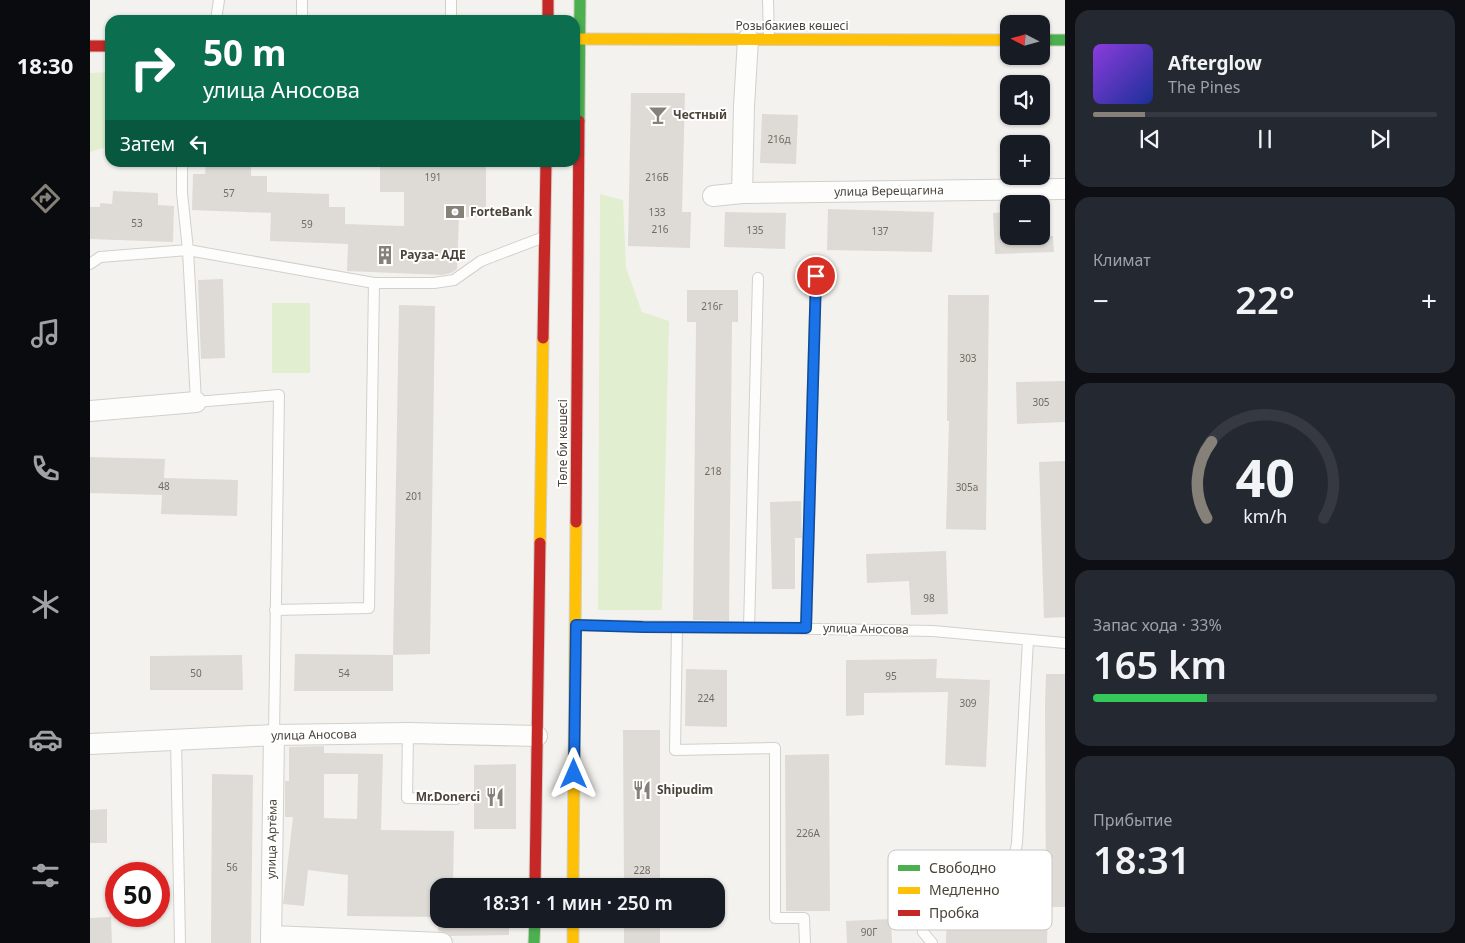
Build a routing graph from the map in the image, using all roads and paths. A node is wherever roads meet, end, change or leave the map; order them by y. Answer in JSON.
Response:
{"nodes":[{"id":1,"x":219,"y":0,"type":"edge"},
{"id":2,"x":302,"y":0,"type":"edge"},
{"id":3,"x":451,"y":0,"type":"edge"},
{"id":4,"x":548,"y":0,"type":"edge"},
{"id":5,"x":580,"y":0,"type":"edge"},
{"id":6,"x":768,"y":0,"type":"edge"},
{"id":7,"x":217,"y":15,"type":"edge"},
{"id":8,"x":302,"y":15,"type":"edge"},
{"id":9,"x":451,"y":15,"type":"edge"},
{"id":10,"x":548,"y":15,"type":"edge"},
{"id":11,"x":579,"y":15,"type":"edge"},
{"id":12,"x":580,"y":38,"type":"edge"},
{"id":13,"x":748,"y":39,"type":"junction"},
{"id":14,"x":769,"y":39,"type":"junction"},
{"id":15,"x":1000,"y":40,"type":"edge"},
{"id":16,"x":1050,"y":40,"type":"edge"},
{"id":17,"x":1065,"y":40,"type":"edge"},
{"id":18,"x":90,"y":46,"type":"edge"},
{"id":19,"x":105,"y":46,"type":"edge"},
{"id":20,"x":182,"y":167,"type":"edge"},
{"id":21,"x":546,"y":167,"type":"edge"},
{"id":22,"x":578,"y":167,"type":"edge"},
{"id":23,"x":1065,"y":189,"type":"edge"},
{"id":24,"x":742,"y":193,"type":"junction"},
{"id":25,"x":713,"y":196,"type":"dead end"},
{"id":26,"x":544,"y":237,"type":"junction"},
{"id":27,"x":188,"y":250,"type":"junction"},
{"id":28,"x":555,"y":258,"type":"dead end"},
{"id":29,"x":90,"y":264,"type":"edge"},
{"id":30,"x":567,"y":264,"type":"dead end"},
{"id":31,"x":544,"y":273,"type":"junction"},
{"id":32,"x":578,"y":276,"type":"junction"},
{"id":33,"x":816,"y":276,"type":"dead end"},
{"id":34,"x":758,"y":278,"type":"dead end"},
{"id":35,"x":374,"y":284,"type":"junction"},
{"id":36,"x":196,"y":402,"type":"junction"},
{"id":37,"x":90,"y":411,"type":"edge"},
{"id":38,"x":275,"y":610,"type":"junction"},
{"id":39,"x":576,"y":625,"type":"junction"},
{"id":40,"x":677,"y":627,"type":"junction"},
{"id":41,"x":749,"y":628,"type":"junction"},
{"id":42,"x":806,"y":628,"type":"junction"},
{"id":43,"x":1028,"y":640,"type":"junction"},
{"id":44,"x":1065,"y":643,"type":"edge"},
{"id":45,"x":408,"y":733,"type":"junction"},
{"id":46,"x":274,"y":735,"type":"junction"},
{"id":47,"x":537,"y":736,"type":"junction"},
{"id":48,"x":176,"y":739,"type":"junction"},
{"id":49,"x":90,"y":744,"type":"edge"},
{"id":50,"x":456,"y":799,"type":"dead end"},
{"id":51,"x":1016,"y":850,"type":"edge"},
{"id":52,"x":535,"y":878,"type":"edge"},
{"id":53,"x":573,"y":878,"type":"edge"},
{"id":54,"x":535,"y":928,"type":"edge"},
{"id":55,"x":573,"y":928,"type":"edge"},
{"id":56,"x":923,"y":930,"type":"edge"},
{"id":57,"x":270,"y":939,"type":"edge"},
{"id":58,"x":180,"y":943,"type":"edge"},
{"id":59,"x":442,"y":943,"type":"edge"},
{"id":60,"x":534,"y":943,"type":"edge"},
{"id":61,"x":573,"y":943,"type":"edge"},
{"id":62,"x":804,"y":943,"type":"edge"},
{"id":63,"x":932,"y":943,"type":"edge"}],
"edges":[{"from":1,"to":7,"type":"lane"},
{"from":2,"to":8,"type":"lane"},
{"from":3,"to":9,"type":"lane"},
{"from":4,"to":10,"type":"main road"},
{"from":5,"to":11,"type":"main road","name":"Төле би көшесі"},
{"from":6,"to":14,"type":"lane"},
{"from":12,"to":13,"type":"main road","name":"Розыбакиев көшесі"},
{"from":13,"to":14,"type":"main road","name":"Розыбакиев көшесі"},
{"from":13,"to":24,"type":"street"},
{"from":14,"to":15,"type":"main road","name":"Розыбакиев көшесі"},
{"from":16,"to":17,"type":"main road"},
{"from":18,"to":19,"type":"main road"},
{"from":20,"to":27,"type":"lane"},
{"from":21,"to":26,"type":"main road","name":"Төле би көшесі"},
{"from":22,"to":32,"type":"main road","name":"Төле би көшесі"},
{"from":23,"to":24,"type":"street","name":"улица Верещагина"},
{"from":24,"to":25,"type":"street","name":"улица Верещагина"},
{"from":26,"to":31,"type":"main road","name":"Төле би көшесі"},
{"from":26,"to":35,"type":"lane"},
{"from":27,"to":29,"type":"lane"},
{"from":27,"to":35,"type":"lane"},
{"from":27,"to":36,"type":"lane"},
{"from":28,"to":31,"type":"main road"},
{"from":30,"to":32,"type":"main road"},
{"from":31,"to":47,"type":"main road","name":"Төле би көшесі"},
{"from":32,"to":39,"type":"main road","name":"Төле би көшесі"},
{"from":33,"to":42,"type":"lane"},
{"from":34,"to":41,"type":"lane"},
{"from":35,"to":38,"type":"lane"},
{"from":36,"to":37,"type":"street"},
{"from":36,"to":38,"type":"lane"},
{"from":38,"to":46,"type":"lane"},
{"from":39,"to":40,"type":"lane","name":"улица Аносова"},
{"from":39,"to":53,"type":"main road","name":"Төле би көшесі"},
{"from":40,"to":41,"type":"lane","name":"улица Аносова"},
{"from":40,"to":62,"type":"lane"},
{"from":41,"to":42,"type":"lane","name":"улица Аносова"},
{"from":42,"to":43,"type":"lane","name":"улица Аносова"},
{"from":43,"to":44,"type":"lane","name":"улица Аносова"},
{"from":43,"to":51,"type":"lane"},
{"from":45,"to":46,"type":"street","name":"улица Аносова"},
{"from":45,"to":47,"type":"street","name":"улица Аносова"},
{"from":45,"to":50,"type":"lane"},
{"from":46,"to":48,"type":"street","name":"улица Аносова"},
{"from":46,"to":57,"type":"street","name":"улица Артёма"},
{"from":47,"to":52,"type":"main road","name":"Төле би көшесі"},
{"from":48,"to":49,"type":"street","name":"улица Аносова"},
{"from":48,"to":58,"type":"lane"},
{"from":54,"to":60,"type":"main road"},
{"from":55,"to":61,"type":"main road"},
{"from":56,"to":63,"type":"lane"},
{"from":57,"to":59,"type":"street"}]}
